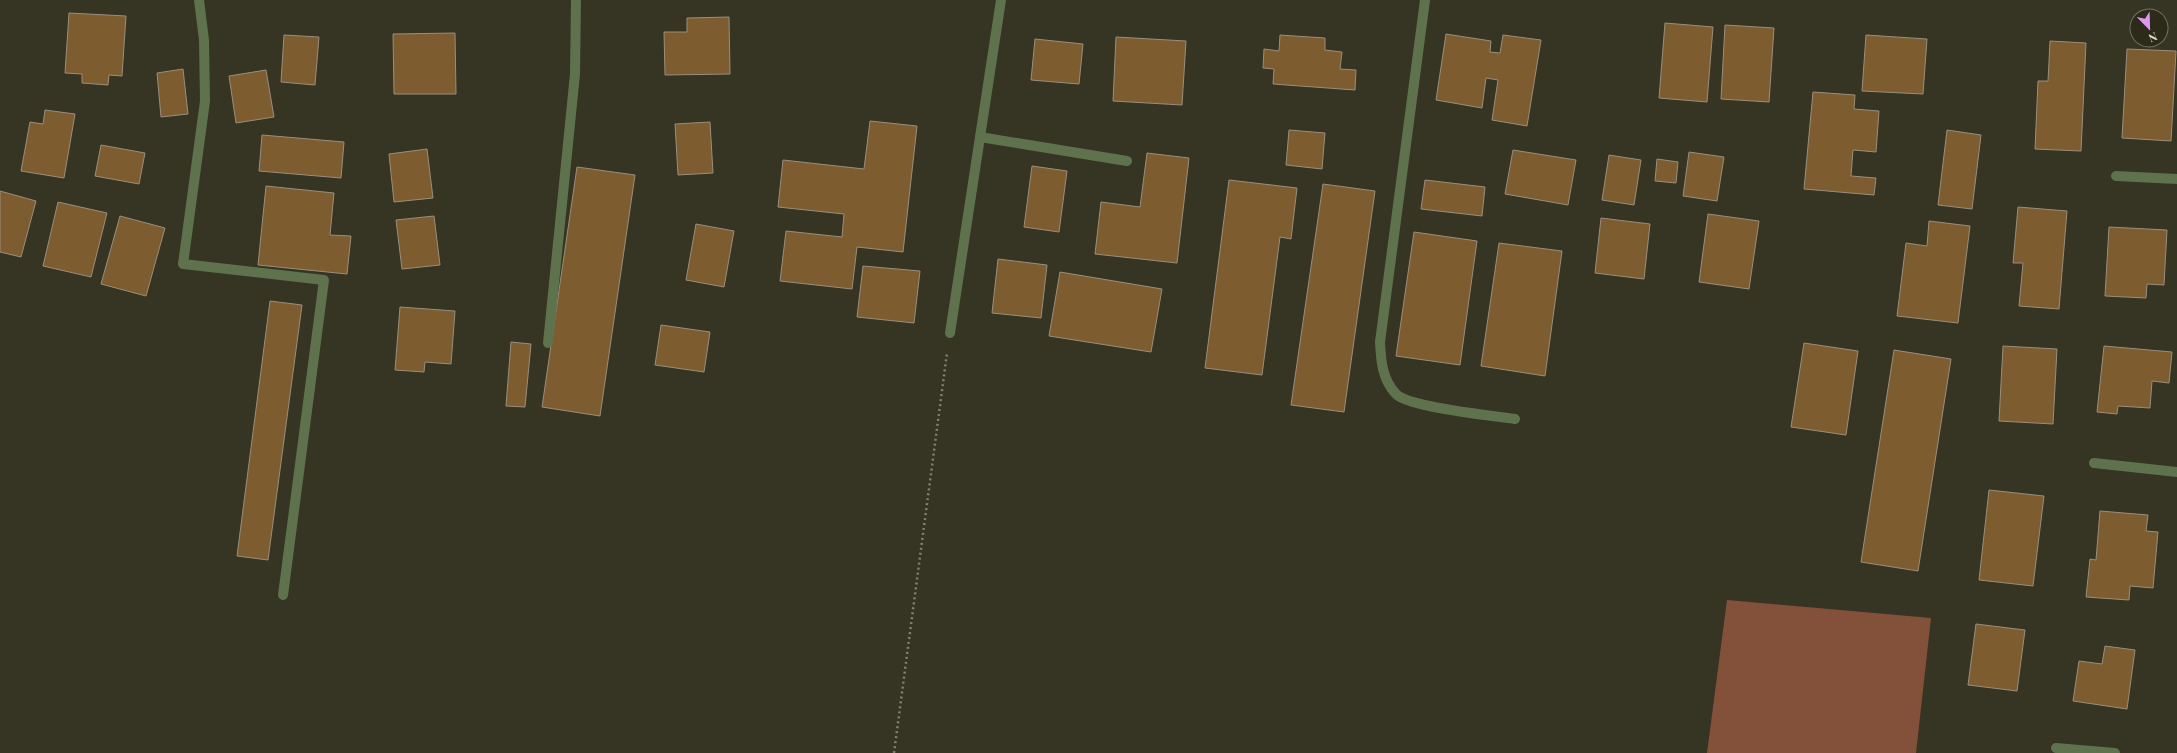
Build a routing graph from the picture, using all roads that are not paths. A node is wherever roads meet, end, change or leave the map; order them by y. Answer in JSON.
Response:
{"nodes":[{"id":1,"x":199,"y":0,"type":"edge"},
{"id":2,"x":576,"y":0,"type":"edge"},
{"id":3,"x":1001,"y":0,"type":"edge"},
{"id":4,"x":1425,"y":0,"type":"edge"},
{"id":5,"x":980,"y":137,"type":"junction"},
{"id":6,"x":1127,"y":161,"type":"dead end"},
{"id":7,"x":2116,"y":176,"type":"dead end"},
{"id":8,"x":2177,"y":180,"type":"edge"},
{"id":9,"x":950,"y":333,"type":"road end"},
{"id":10,"x":548,"y":343,"type":"dead end"},
{"id":11,"x":1515,"y":419,"type":"dead end"},
{"id":12,"x":2094,"y":463,"type":"dead end"},
{"id":13,"x":2177,"y":472,"type":"edge"},
{"id":14,"x":283,"y":595,"type":"dead end"},
{"id":15,"x":2056,"y":748,"type":"dead end"},
{"id":16,"x":2115,"y":753,"type":"edge"}],
"edges":[{"from":1,"to":14,"type":"lane"},
{"from":2,"to":10,"type":"lane"},
{"from":3,"to":5,"type":"lane"},
{"from":4,"to":11,"type":"lane"},
{"from":5,"to":6,"type":"lane"},
{"from":5,"to":9,"type":"lane"},
{"from":7,"to":8,"type":"lane"},
{"from":12,"to":13,"type":"lane"},
{"from":15,"to":16,"type":"lane"}]}
